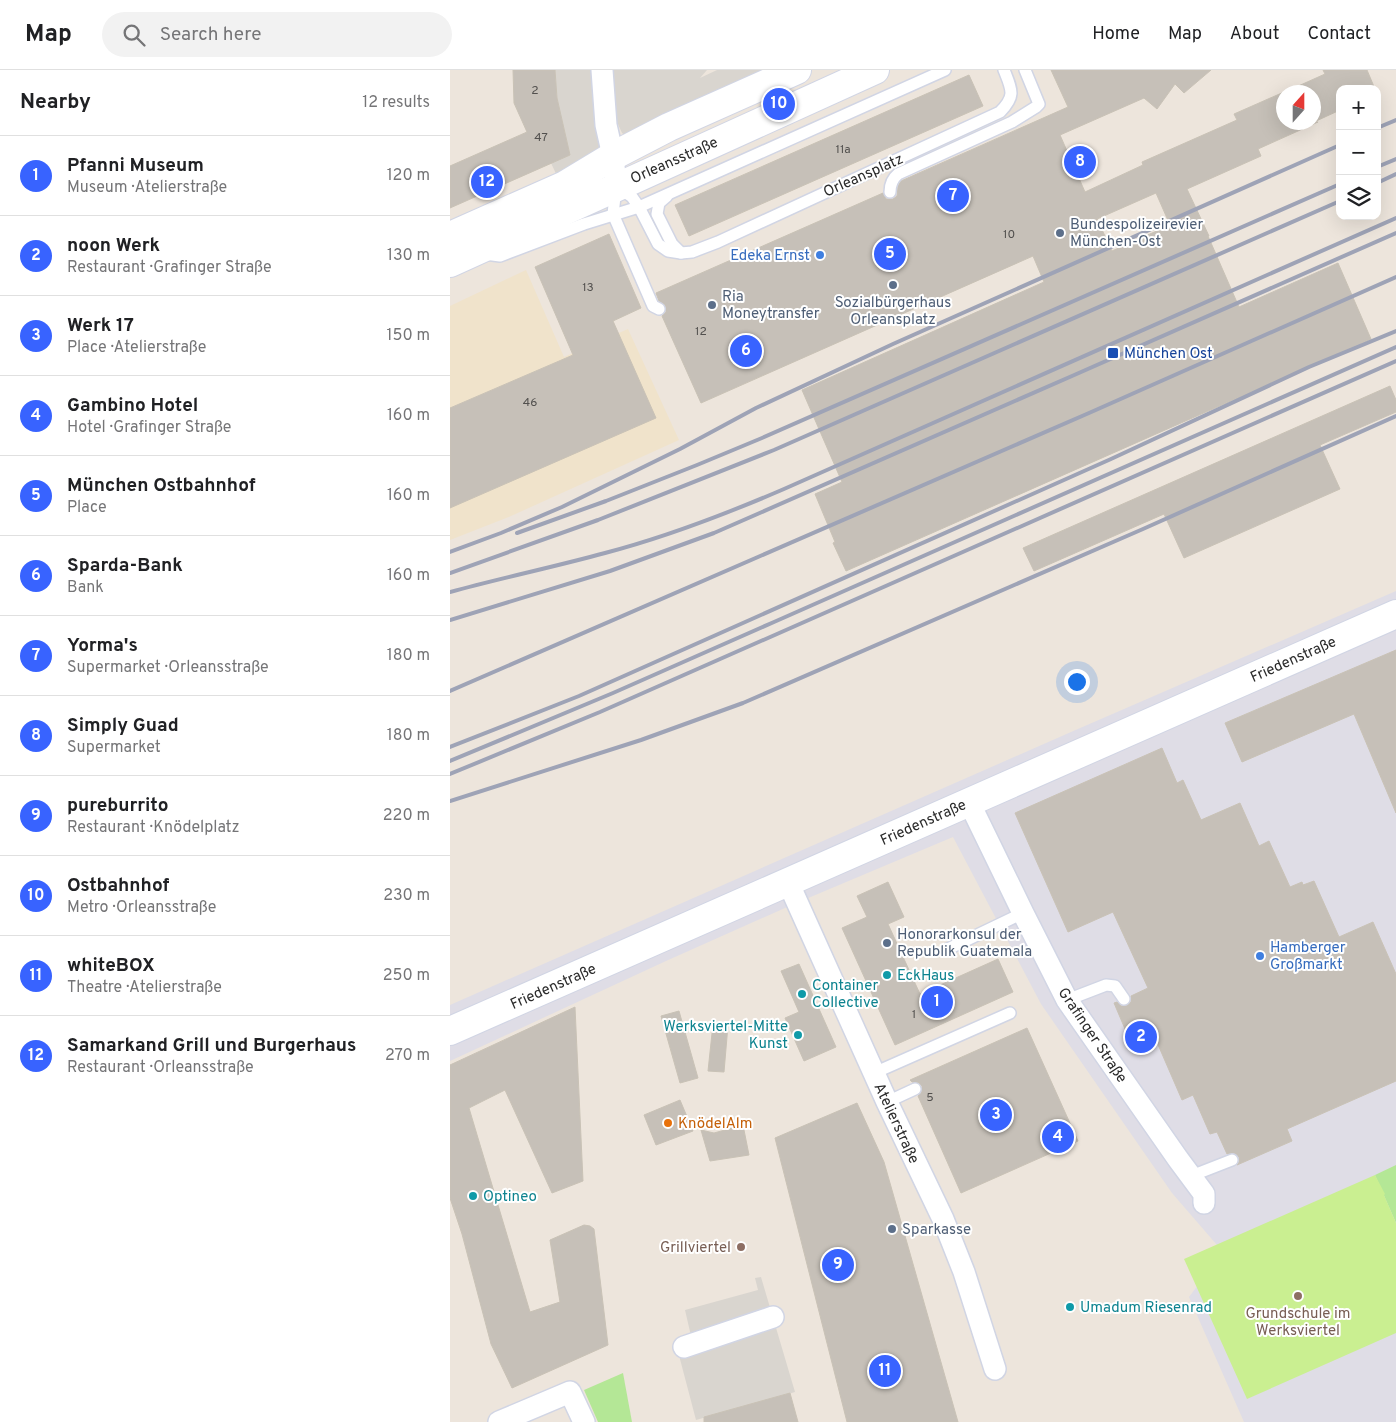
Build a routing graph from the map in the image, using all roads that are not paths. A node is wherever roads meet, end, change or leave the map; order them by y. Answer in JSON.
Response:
{"nodes":[{"id":1,"x":602,"y":70,"type":"edge"},
{"id":2,"x":797,"y":70,"type":"edge"},
{"id":3,"x":876,"y":70,"type":"edge"},
{"id":4,"x":945,"y":70,"type":"edge"},
{"id":5,"x":1004,"y":70,"type":"edge"},
{"id":6,"x":1025,"y":70,"type":"edge"},
{"id":7,"x":614,"y":156,"type":"junction"},
{"id":8,"x":597,"y":182,"type":"junction"},
{"id":9,"x":671,"y":192,"type":"junction"},
{"id":10,"x":890,"y":192,"type":"dead end"},
{"id":11,"x":639,"y":207,"type":"junction"},
{"id":12,"x":613,"y":214,"type":"junction"},
{"id":13,"x":450,"y":236,"type":"edge"},
{"id":14,"x":681,"y":253,"type":"junction"},
{"id":15,"x":462,"y":257,"type":"edge"},
{"id":16,"x":660,"y":309,"type":"dead end"},
{"id":17,"x":1396,"y":614,"type":"edge"},
{"id":18,"x":969,"y":802,"type":"junction"},
{"id":19,"x":788,"y":882,"type":"junction"},
{"id":20,"x":1022,"y":913,"type":"junction"},
{"id":21,"x":948,"y":949,"type":"dead end"},
{"id":22,"x":1124,"y":999,"type":"dead end"},
{"id":23,"x":1067,"y":1000,"type":"junction"},
{"id":24,"x":1010,"y":1013,"type":"dead end"},
{"id":25,"x":450,"y":1031,"type":"edge"},
{"id":26,"x":874,"y":1073,"type":"junction"},
{"id":27,"x":915,"y":1090,"type":"dead end"},
{"id":28,"x":887,"y":1102,"type":"junction"},
{"id":29,"x":1232,"y":1160,"type":"dead end"},
{"id":30,"x":1191,"y":1176,"type":"junction"},
{"id":31,"x":1204,"y":1203,"type":"dead end"},
{"id":32,"x":773,"y":1317,"type":"dead end"},
{"id":33,"x":684,"y":1347,"type":"dead end"},
{"id":34,"x":995,"y":1369,"type":"dead end"},
{"id":35,"x":499,"y":1422,"type":"edge"},
{"id":36,"x":584,"y":1422,"type":"edge"}],
"edges":[{"from":1,"to":7,"type":"street"},
{"from":2,"to":7,"type":"street","name":"Orleansstraße"},
{"from":3,"to":8,"type":"street","name":"Orleansstraße"},
{"from":4,"to":9,"type":"lane"},
{"from":5,"to":14,"type":"lane","name":"Orleansplatz"},
{"from":6,"to":10,"type":"lane","name":"Orleansplatz"},
{"from":7,"to":8,"type":"street","name":"Orleansstraße"},
{"from":7,"to":8,"type":"street"},
{"from":8,"to":11,"type":"lane"},
{"from":8,"to":12,"type":"lane"},
{"from":8,"to":13,"type":"street","name":"Orleansstraße"},
{"from":8,"to":15,"type":"street","name":"Orleansstraße"},
{"from":9,"to":11,"type":"lane"},
{"from":9,"to":14,"type":"lane"},
{"from":11,"to":12,"type":"lane"},
{"from":11,"to":14,"type":"lane"},
{"from":12,"to":15,"type":"lane","name":"Orleansstraße"},
{"from":12,"to":16,"type":"lane"},
{"from":17,"to":18,"type":"street","name":"Friedenstraße"},
{"from":18,"to":19,"type":"street","name":"Friedenstraße"},
{"from":18,"to":20,"type":"street","name":"Grafinger Straße"},
{"from":19,"to":25,"type":"street","name":"Friedenstraße"},
{"from":19,"to":26,"type":"street","name":"Atelierstraße"},
{"from":20,"to":21,"type":"lane"},
{"from":20,"to":23,"type":"street","name":"Grafinger Straße"},
{"from":22,"to":23,"type":"lane"},
{"from":23,"to":30,"type":"street","name":"Grafinger Straße"},
{"from":24,"to":26,"type":"lane"},
{"from":26,"to":28,"type":"street","name":"Atelierstraße"},
{"from":27,"to":28,"type":"lane"},
{"from":28,"to":34,"type":"street","name":"Atelierstraße"},
{"from":29,"to":30,"type":"lane"},
{"from":30,"to":31,"type":"street","name":"Grafinger Straße"},
{"from":32,"to":33,"type":"street"},
{"from":35,"to":36,"type":"street"}]}
